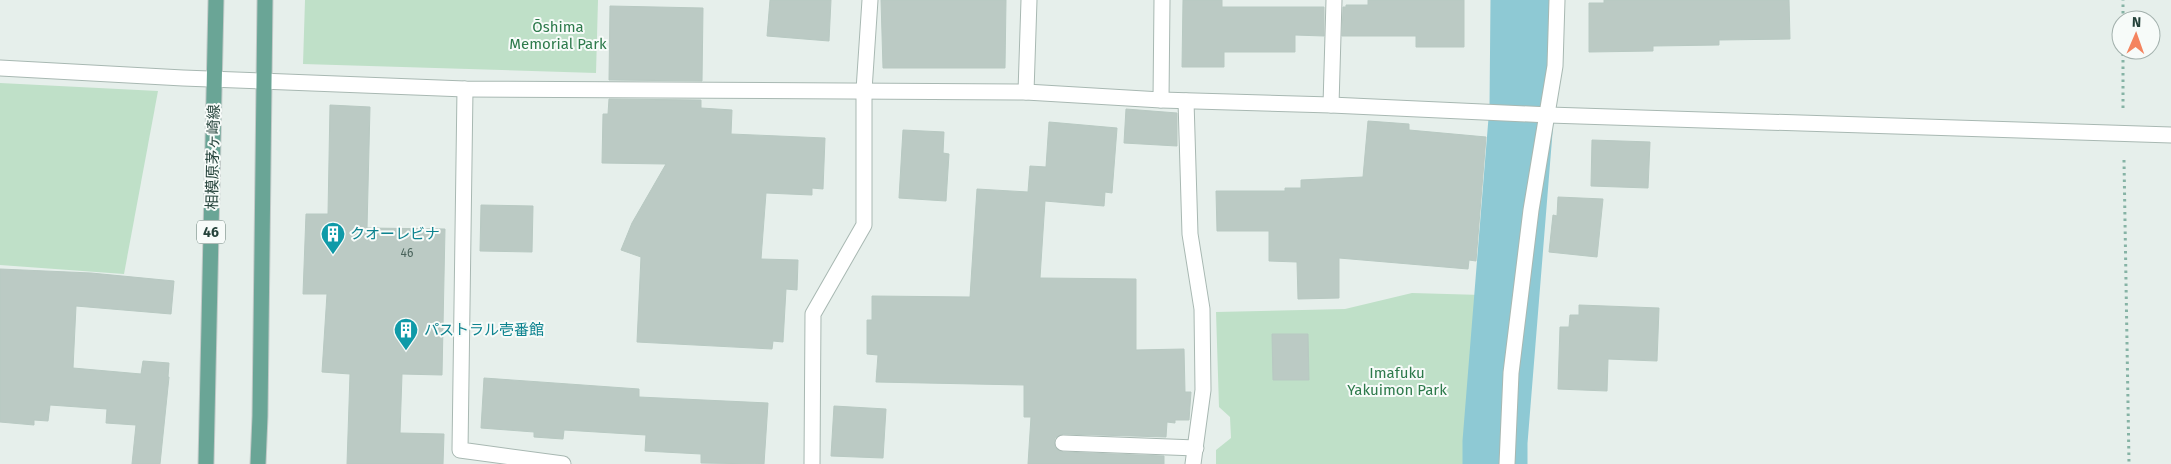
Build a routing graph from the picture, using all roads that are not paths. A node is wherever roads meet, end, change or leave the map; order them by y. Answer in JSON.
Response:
{"nodes":[{"id":1,"x":216,"y":0,"type":"edge"},
{"id":2,"x":265,"y":0,"type":"edge"},
{"id":3,"x":870,"y":0,"type":"edge"},
{"id":4,"x":1028,"y":0,"type":"edge"},
{"id":5,"x":1162,"y":0,"type":"edge"},
{"id":6,"x":1334,"y":0,"type":"edge"},
{"id":7,"x":1556,"y":0,"type":"edge"},
{"id":8,"x":0,"y":68,"type":"edge"},
{"id":9,"x":215,"y":79,"type":"junction"},
{"id":10,"x":264,"y":82,"type":"junction"},
{"id":11,"x":465,"y":89,"type":"junction"},
{"id":12,"x":864,"y":90,"type":"junction"},
{"id":13,"x":1026,"y":92,"type":"junction"},
{"id":14,"x":1161,"y":100,"type":"junction"},
{"id":15,"x":1186,"y":101,"type":"junction"},
{"id":16,"x":1331,"y":105,"type":"junction"},
{"id":17,"x":1549,"y":115,"type":"junction"},
{"id":18,"x":2171,"y":136,"type":"edge"},
{"id":19,"x":1063,"y":443,"type":"dead end"},
{"id":20,"x":1196,"y":448,"type":"junction"},
{"id":21,"x":206,"y":464,"type":"edge"},
{"id":22,"x":258,"y":464,"type":"edge"},
{"id":23,"x":563,"y":464,"type":"edge"},
{"id":24,"x":812,"y":464,"type":"edge"},
{"id":25,"x":1194,"y":464,"type":"edge"},
{"id":26,"x":1507,"y":464,"type":"edge"}],
"edges":[{"from":1,"to":9,"type":"main road","name":"相模原茅ヶ崎線","number":"46"},
{"from":2,"to":10,"type":"main road"},
{"from":3,"to":12,"type":"street"},
{"from":4,"to":13,"type":"street"},
{"from":5,"to":14,"type":"street"},
{"from":6,"to":16,"type":"street"},
{"from":7,"to":17,"type":"street"},
{"from":8,"to":9,"type":"street"},
{"from":9,"to":10,"type":"street"},
{"from":9,"to":21,"type":"main road","name":"相模原茅ヶ崎線","number":"46"},
{"from":10,"to":11,"type":"street"},
{"from":10,"to":22,"type":"main road"},
{"from":11,"to":12,"type":"street"},
{"from":11,"to":23,"type":"street"},
{"from":12,"to":13,"type":"street"},
{"from":12,"to":24,"type":"street"},
{"from":13,"to":14,"type":"street"},
{"from":14,"to":15,"type":"street"},
{"from":15,"to":16,"type":"street"},
{"from":15,"to":20,"type":"street"},
{"from":16,"to":17,"type":"street"},
{"from":17,"to":18,"type":"street"},
{"from":17,"to":26,"type":"street"},
{"from":19,"to":20,"type":"street"},
{"from":20,"to":25,"type":"street"}]}
